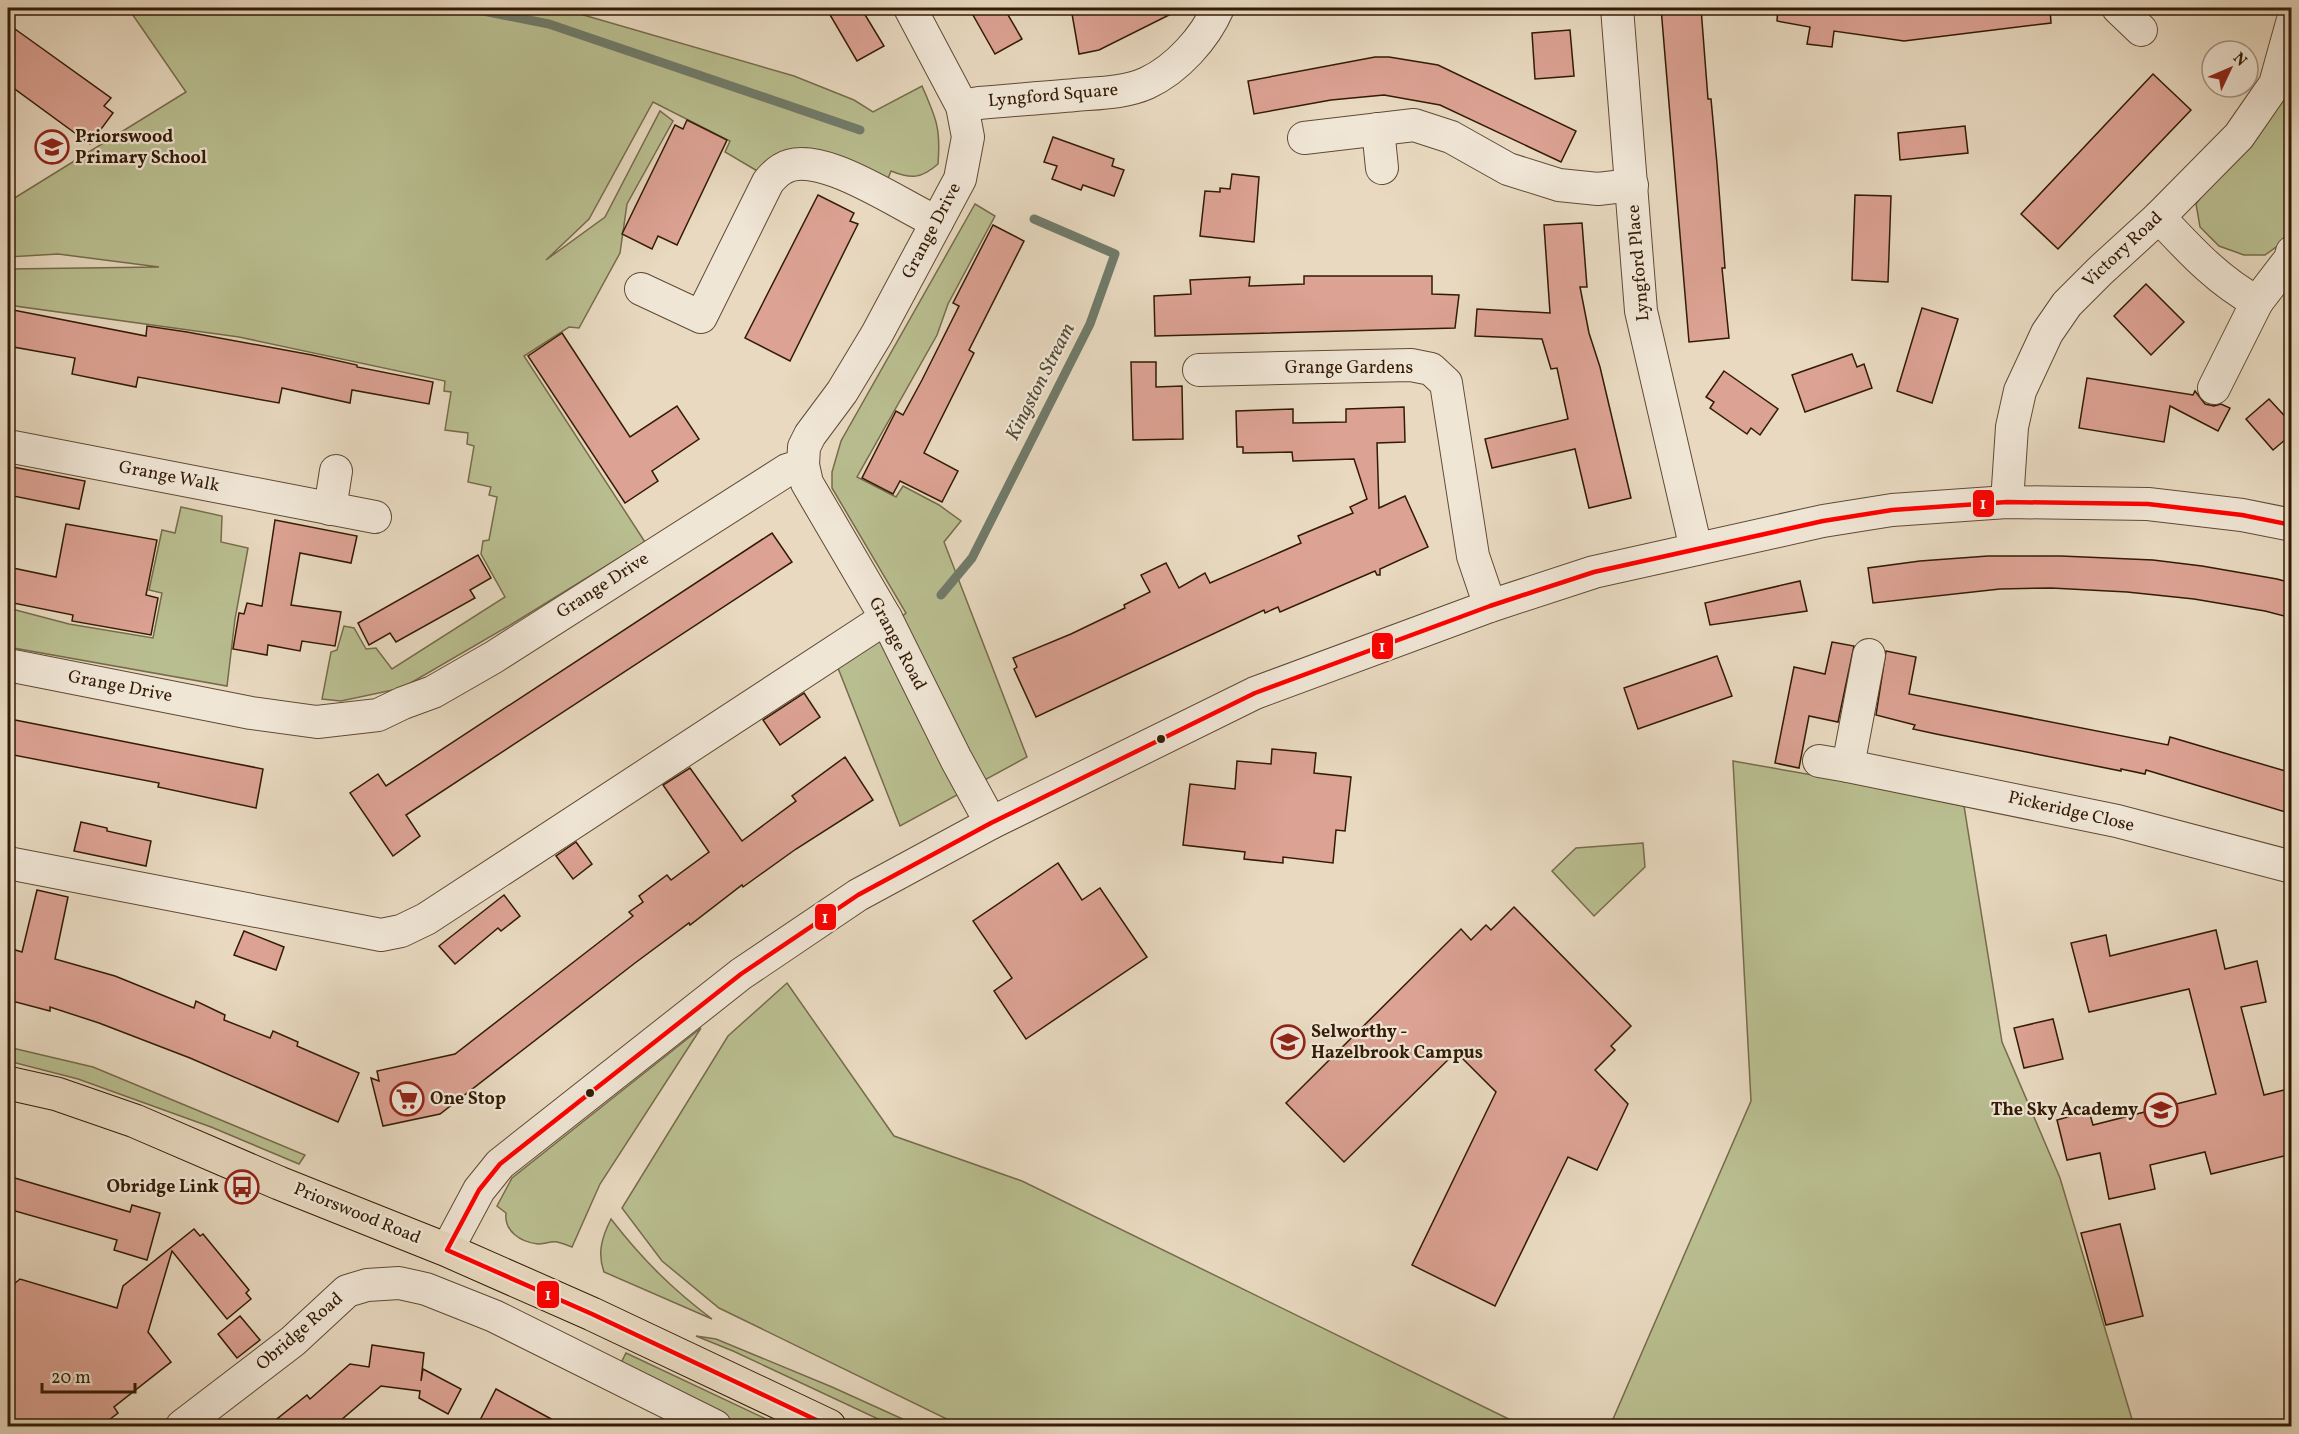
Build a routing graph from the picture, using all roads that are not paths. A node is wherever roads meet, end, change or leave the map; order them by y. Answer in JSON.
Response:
{"nodes":[{"id":1,"x":910,"y":8,"type":"edge"},
{"id":2,"x":1218,"y":8,"type":"edge"},
{"id":3,"x":1617,"y":8,"type":"edge"},
{"id":4,"x":2118,"y":8,"type":"edge"},
{"id":5,"x":2292,"y":23,"type":"edge"},
{"id":6,"x":2141,"y":30,"type":"dead end"},
{"id":7,"x":962,"y":106,"type":"junction"},
{"id":8,"x":1378,"y":129,"type":"junction"},
{"id":9,"x":1304,"y":138,"type":"dead end"},
{"id":10,"x":1382,"y":168,"type":"dead end"},
{"id":11,"x":1632,"y":185,"type":"junction"},
{"id":12,"x":2159,"y":217,"type":"junction"},
{"id":13,"x":937,"y":222,"type":"junction"},
{"id":14,"x":2292,"y":252,"type":"edge"},
{"id":15,"x":640,"y":288,"type":"dead end"},
{"id":16,"x":2257,"y":302,"type":"junction"},
{"id":17,"x":1199,"y":370,"type":"dead end"},
{"id":18,"x":2214,"y":388,"type":"dead end"},
{"id":19,"x":8,"y":446,"type":"edge"},
{"id":20,"x":803,"y":465,"type":"junction"},
{"id":21,"x":336,"y":471,"type":"dead end"},
{"id":22,"x":2007,"y":502,"type":"junction"},
{"id":23,"x":330,"y":509,"type":"junction"},
{"id":24,"x":375,"y":517,"type":"dead end"},
{"id":25,"x":2292,"y":525,"type":"edge"},
{"id":26,"x":1696,"y":549,"type":"junction"},
{"id":27,"x":1490,"y":606,"type":"junction"},
{"id":28,"x":886,"y":618,"type":"junction"},
{"id":29,"x":1869,"y":655,"type":"dead end"},
{"id":30,"x":8,"y":665,"type":"edge"},
{"id":31,"x":991,"y":823,"type":"junction"},
{"id":32,"x":8,"y":863,"type":"edge"},
{"id":33,"x":2292,"y":867,"type":"edge"},
{"id":34,"x":8,"y":1083,"type":"edge"},
{"id":35,"x":447,"y":1250,"type":"junction"},
{"id":36,"x":182,"y":1426,"type":"edge"},
{"id":37,"x":715,"y":1426,"type":"edge"},
{"id":38,"x":829,"y":1426,"type":"edge"}],
"edges":[{"from":1,"to":7,"type":"street","name":"Grange Drive"},
{"from":2,"to":7,"type":"street","name":"Lyngford Square"},
{"from":3,"to":11,"type":"street","name":"Lyngford Place"},
{"from":4,"to":6,"type":"street"},
{"from":5,"to":12,"type":"street","name":"Victory Road"},
{"from":7,"to":13,"type":"street","name":"Grange Drive"},
{"from":8,"to":9,"type":"street"},
{"from":8,"to":10,"type":"street"},
{"from":8,"to":11,"type":"street"},
{"from":11,"to":26,"type":"street","name":"Lyngford Place"},
{"from":12,"to":16,"type":"street"},
{"from":12,"to":22,"type":"street","name":"Victory Road"},
{"from":13,"to":15,"type":"street"},
{"from":13,"to":20,"type":"street","name":"Grange Drive"},
{"from":14,"to":16,"type":"street"},
{"from":16,"to":18,"type":"street"},
{"from":17,"to":27,"type":"street","name":"Grange Gardens"},
{"from":19,"to":23,"type":"street","name":"Grange Walk"},
{"from":20,"to":28,"type":"street","name":"Grange Road"},
{"from":20,"to":30,"type":"street","name":"Grange Drive"},
{"from":21,"to":23,"type":"street"},
{"from":22,"to":25,"type":"street"},
{"from":22,"to":26,"type":"street"},
{"from":23,"to":24,"type":"street","name":"Grange Walk"},
{"from":26,"to":27,"type":"street"},
{"from":27,"to":31,"type":"street"},
{"from":28,"to":31,"type":"street","name":"Grange Road"},
{"from":28,"to":32,"type":"street"},
{"from":29,"to":33,"type":"street","name":"Pickeridge Close"},
{"from":31,"to":35,"type":"street"},
{"from":34,"to":35,"type":"main road","name":"Priorswood Road"},
{"from":35,"to":38,"type":"main road","name":"Priorswood Road"},
{"from":36,"to":37,"type":"street","name":"Obridge Road"}]}
